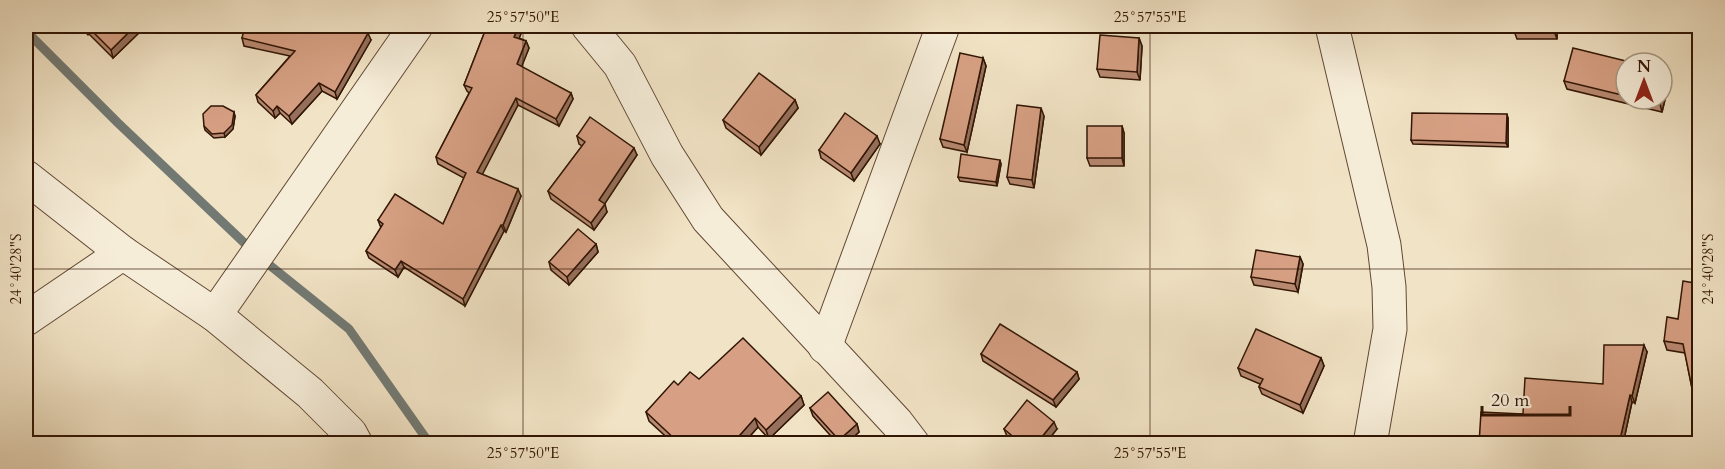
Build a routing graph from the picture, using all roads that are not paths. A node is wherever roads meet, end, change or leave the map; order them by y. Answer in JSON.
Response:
{"nodes":[{"id":1,"x":416,"y":26,"type":"edge"},
{"id":2,"x":588,"y":26,"type":"edge"},
{"id":3,"x":943,"y":26,"type":"edge"},
{"id":4,"x":1332,"y":26,"type":"edge"},
{"id":5,"x":26,"y":177,"type":"edge"},
{"id":6,"x":123,"y":253,"type":"junction"},
{"id":7,"x":215,"y":315,"type":"junction"},
{"id":8,"x":26,"y":319,"type":"edge"},
{"id":9,"x":825,"y":347,"type":"junction"},
{"id":10,"x":356,"y":444,"type":"edge"},
{"id":11,"x":913,"y":444,"type":"edge"},
{"id":12,"x":1370,"y":444,"type":"edge"}],
"edges":[{"from":1,"to":7,"type":"street"},
{"from":2,"to":9,"type":"street"},
{"from":3,"to":9,"type":"street"},
{"from":4,"to":12,"type":"street"},
{"from":5,"to":6,"type":"street"},
{"from":6,"to":7,"type":"street"},
{"from":6,"to":8,"type":"street"},
{"from":7,"to":10,"type":"street"},
{"from":9,"to":11,"type":"street"}]}
